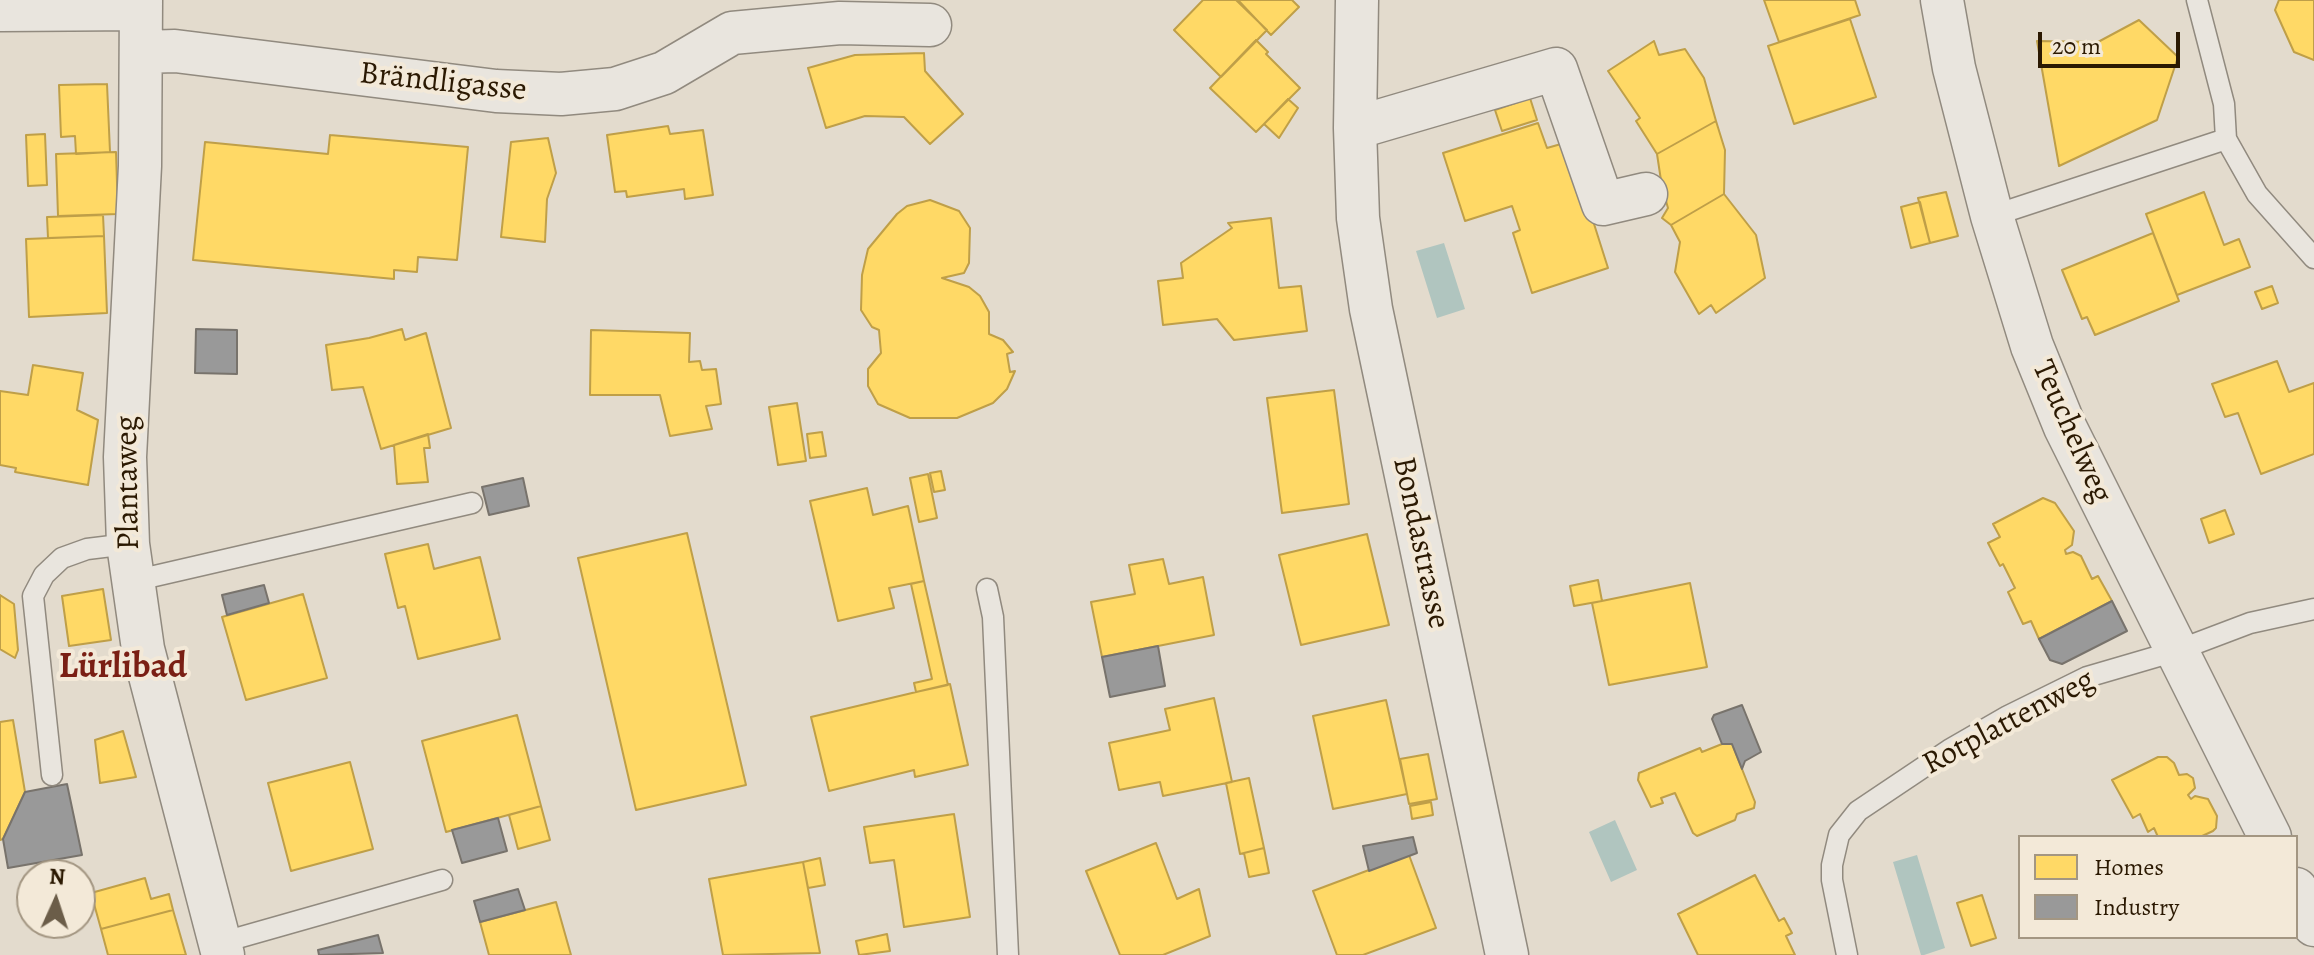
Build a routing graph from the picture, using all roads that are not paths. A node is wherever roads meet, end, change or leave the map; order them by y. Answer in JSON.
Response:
{"nodes":[{"id":1,"x":1357,"y":0,"type":"edge"},
{"id":2,"x":1942,"y":0,"type":"edge"},
{"id":3,"x":2197,"y":0,"type":"edge"},
{"id":4,"x":141,"y":4,"type":"edge"},
{"id":5,"x":0,"y":10,"type":"edge"},
{"id":6,"x":731,"y":16,"type":"edge"},
{"id":7,"x":930,"y":25,"type":"dead end"},
{"id":8,"x":142,"y":52,"type":"junction"},
{"id":9,"x":1355,"y":128,"type":"junction"},
{"id":10,"x":2226,"y":139,"type":"junction"},
{"id":11,"x":1646,"y":194,"type":"dead end"},
{"id":12,"x":1992,"y":216,"type":"junction"},
{"id":13,"x":2314,"y":258,"type":"edge"},
{"id":14,"x":472,"y":503,"type":"dead end"},
{"id":15,"x":130,"y":563,"type":"junction"},
{"id":16,"x":987,"y":589,"type":"dead end"},
{"id":17,"x":2314,"y":609,"type":"edge"},
{"id":18,"x":2176,"y":651,"type":"junction"},
{"id":19,"x":52,"y":775,"type":"dead end"},
{"id":20,"x":2269,"y":835,"type":"edge"},
{"id":21,"x":442,"y":880,"type":"dead end"},
{"id":22,"x":2298,"y":893,"type":"edge"},
{"id":23,"x":2314,"y":925,"type":"edge"},
{"id":24,"x":221,"y":949,"type":"edge"},
{"id":25,"x":1008,"y":955,"type":"edge"},
{"id":26,"x":1507,"y":955,"type":"edge"},
{"id":27,"x":1847,"y":955,"type":"edge"}],
"edges":[{"from":1,"to":9,"type":"street","name":"Bondastrasse"},
{"from":2,"to":12,"type":"street","name":"Teuchelweg"},
{"from":3,"to":10,"type":"lane"},
{"from":4,"to":5,"type":"street"},
{"from":4,"to":8,"type":"street","name":"Plantaweg"},
{"from":6,"to":7,"type":"street","name":"Brändligasse"},
{"from":6,"to":8,"type":"street","name":"Brändligasse"},
{"from":8,"to":15,"type":"street","name":"Plantaweg"},
{"from":9,"to":11,"type":"street"},
{"from":9,"to":26,"type":"street","name":"Bondastrasse"},
{"from":10,"to":12,"type":"lane"},
{"from":10,"to":13,"type":"lane"},
{"from":12,"to":18,"type":"street","name":"Teuchelweg"},
{"from":14,"to":15,"type":"lane"},
{"from":15,"to":19,"type":"lane"},
{"from":15,"to":24,"type":"street","name":"Plantaweg"},
{"from":16,"to":25,"type":"lane"},
{"from":17,"to":18,"type":"lane","name":"Rotplattenweg"},
{"from":18,"to":20,"type":"street","name":"Teuchelweg"},
{"from":18,"to":27,"type":"lane","name":"Rotplattenweg"},
{"from":21,"to":24,"type":"lane"},
{"from":22,"to":23,"type":"street"}]}
